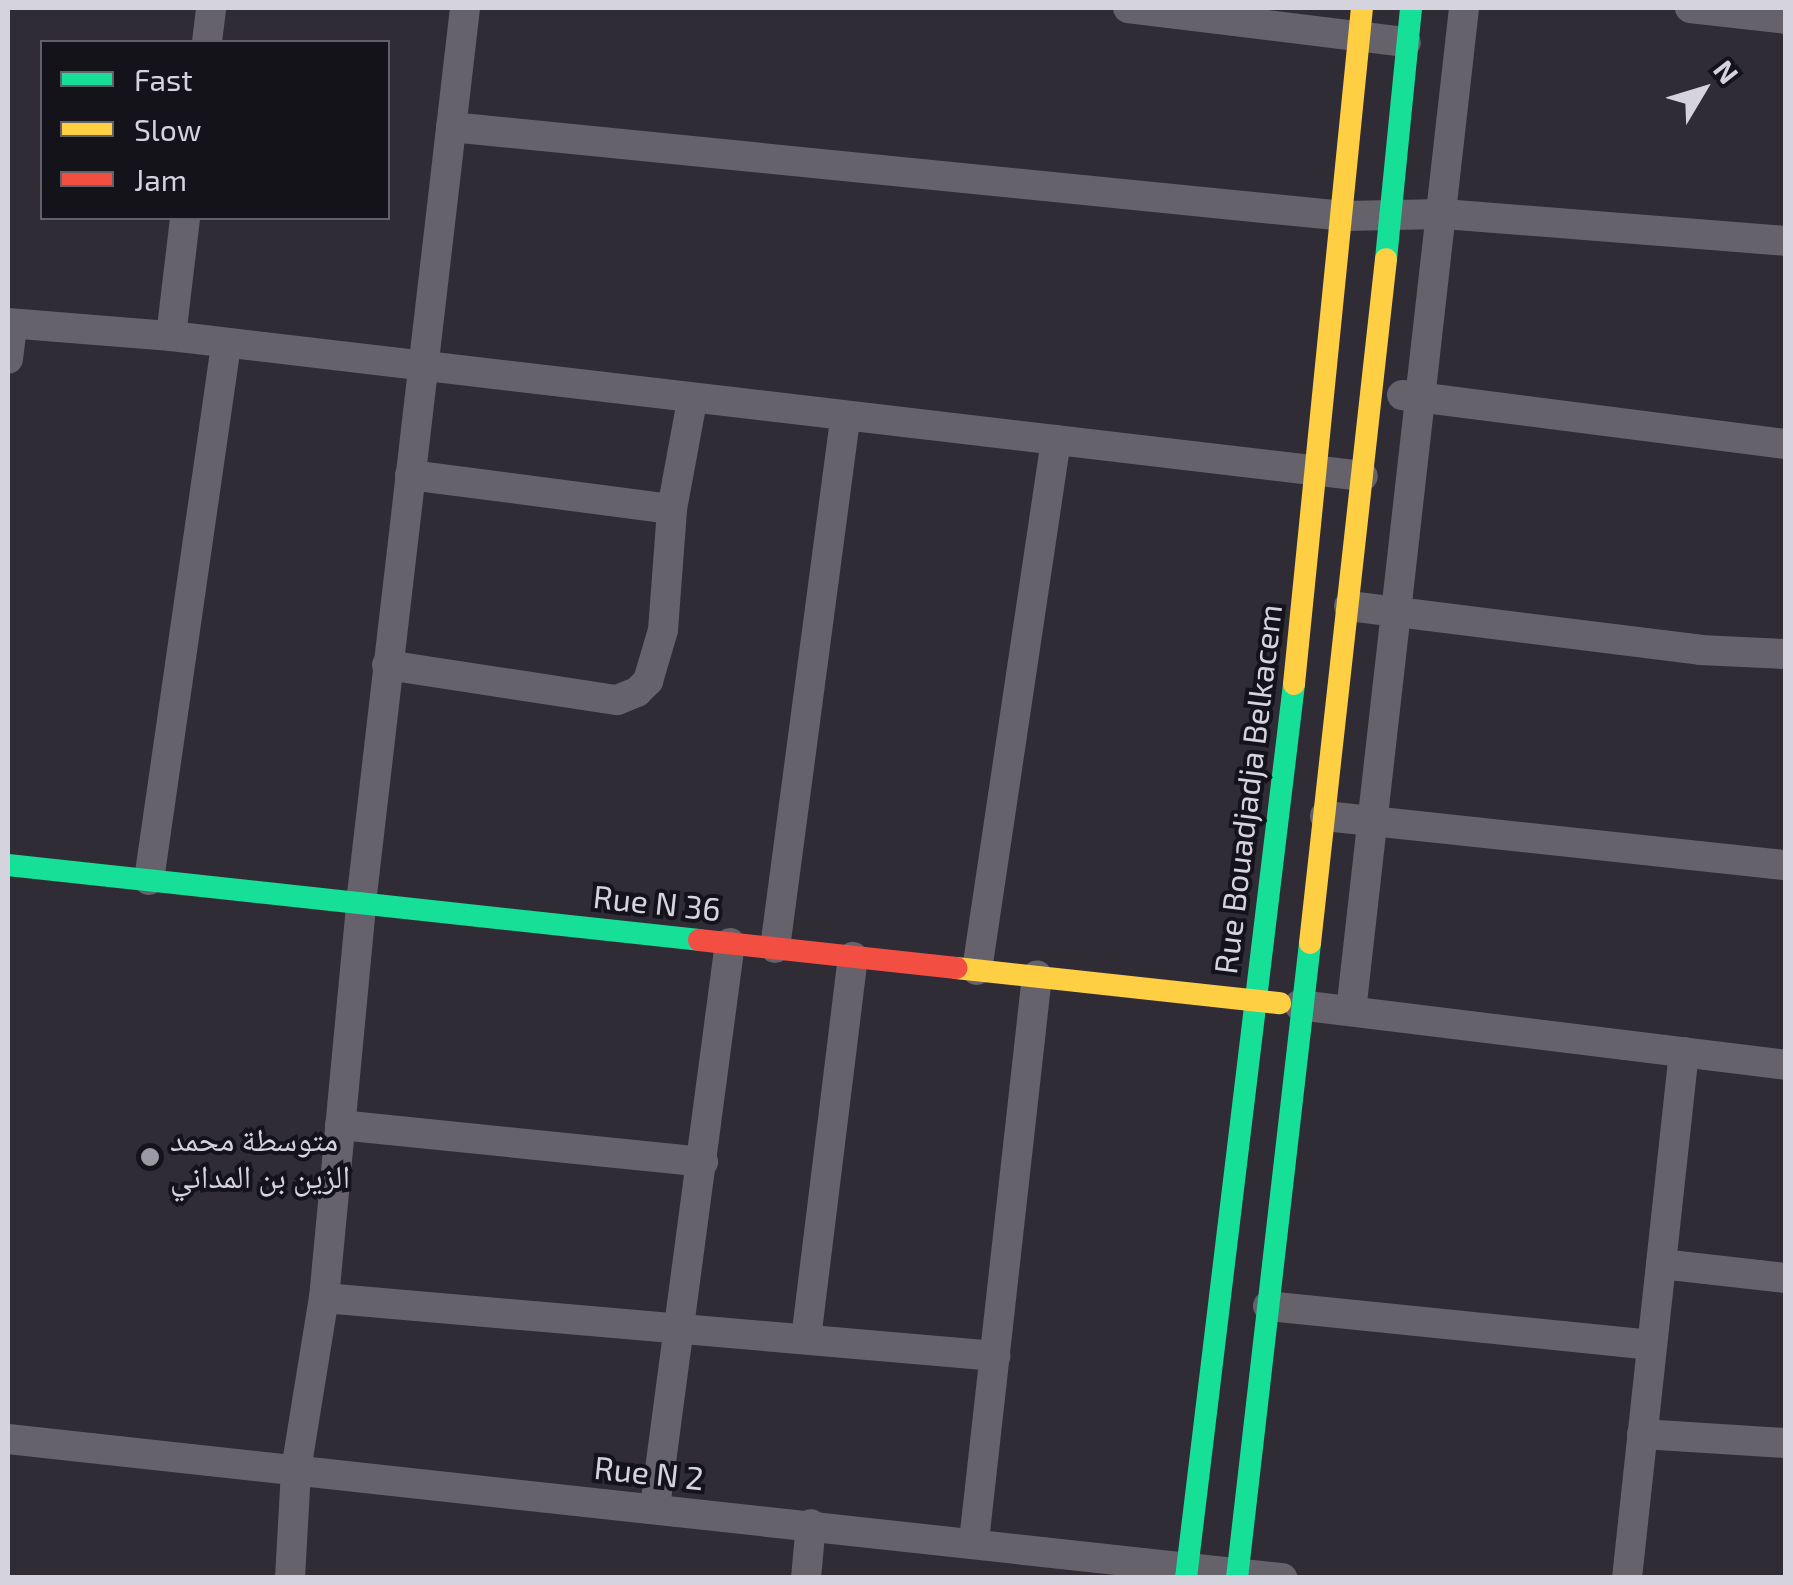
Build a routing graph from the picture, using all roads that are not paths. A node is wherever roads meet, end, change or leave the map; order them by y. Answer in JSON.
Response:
{"nodes":[{"id":1,"x":211,"y":8,"type":"edge"},
{"id":2,"x":465,"y":8,"type":"edge"},
{"id":3,"x":1128,"y":8,"type":"edge"},
{"id":4,"x":1136,"y":8,"type":"edge"},
{"id":5,"x":1411,"y":8,"type":"edge"},
{"id":6,"x":1464,"y":8,"type":"edge"},
{"id":7,"x":1690,"y":8,"type":"edge"},
{"id":8,"x":1786,"y":19,"type":"edge"},
{"id":9,"x":1361,"y":22,"type":"edge"},
{"id":10,"x":207,"y":40,"type":"edge"},
{"id":11,"x":1406,"y":42,"type":"junction"},
{"id":12,"x":451,"y":127,"type":"junction"},
{"id":13,"x":1444,"y":214,"type":"junction"},
{"id":14,"x":1344,"y":216,"type":"junction"},
{"id":15,"x":1388,"y":217,"type":"junction"},
{"id":16,"x":185,"y":220,"type":"edge"},
{"id":17,"x":1786,"y":241,"type":"edge"},
{"id":18,"x":10,"y":324,"type":"edge"},
{"id":19,"x":171,"y":336,"type":"junction"},
{"id":20,"x":226,"y":344,"type":"junction"},
{"id":21,"x":8,"y":359,"type":"edge"},
{"id":22,"x":428,"y":366,"type":"junction"},
{"id":23,"x":1374,"y":392,"type":"junction"},
{"id":24,"x":1418,"y":397,"type":"junction"},
{"id":25,"x":692,"y":401,"type":"junction"},
{"id":26,"x":845,"y":420,"type":"junction"},
{"id":27,"x":1056,"y":440,"type":"junction"},
{"id":28,"x":1786,"y":444,"type":"edge"},
{"id":29,"x":1318,"y":474,"type":"junction"},
{"id":30,"x":410,"y":476,"type":"junction"},
{"id":31,"x":1363,"y":476,"type":"junction"},
{"id":32,"x":672,"y":510,"type":"junction"},
{"id":33,"x":1349,"y":606,"type":"junction"},
{"id":34,"x":1396,"y":612,"type":"junction"},
{"id":35,"x":1786,"y":654,"type":"edge"},
{"id":36,"x":387,"y":664,"type":"junction"},
{"id":37,"x":1325,"y":816,"type":"junction"},
{"id":38,"x":1374,"y":821,"type":"junction"},
{"id":39,"x":8,"y":865,"type":"edge"},
{"id":40,"x":1786,"y":865,"type":"edge"},
{"id":41,"x":149,"y":880,"type":"junction"},
{"id":42,"x":361,"y":903,"type":"junction"},
{"id":43,"x":730,"y":943,"type":"junction"},
{"id":44,"x":775,"y":948,"type":"junction"},
{"id":45,"x":853,"y":956,"type":"junction"},
{"id":46,"x":976,"y":970,"type":"junction"},
{"id":47,"x":1037,"y":976,"type":"junction"},
{"id":48,"x":1252,"y":1000,"type":"junction"},
{"id":49,"x":1299,"y":1005,"type":"junction"},
{"id":50,"x":1351,"y":1011,"type":"junction"},
{"id":51,"x":1684,"y":1052,"type":"junction"},
{"id":52,"x":1786,"y":1064,"type":"edge"},
{"id":53,"x":340,"y":1125,"type":"junction"},
{"id":54,"x":703,"y":1162,"type":"junction"},
{"id":55,"x":1661,"y":1264,"type":"junction"},
{"id":56,"x":1786,"y":1278,"type":"edge"},
{"id":57,"x":324,"y":1298,"type":"junction"},
{"id":58,"x":1268,"y":1306,"type":"junction"},
{"id":59,"x":682,"y":1328,"type":"junction"},
{"id":60,"x":806,"y":1339,"type":"junction"},
{"id":61,"x":1652,"y":1346,"type":"junction"},
{"id":62,"x":995,"y":1356,"type":"junction"},
{"id":63,"x":1642,"y":1434,"type":"junction"},
{"id":64,"x":8,"y":1440,"type":"edge"},
{"id":65,"x":1786,"y":1442,"type":"edge"},
{"id":66,"x":296,"y":1470,"type":"junction"},
{"id":67,"x":655,"y":1507,"type":"junction"},
{"id":68,"x":811,"y":1524,"type":"junction"},
{"id":69,"x":974,"y":1541,"type":"junction"},
{"id":70,"x":1186,"y":1570,"type":"edge"},
{"id":71,"x":1237,"y":1574,"type":"edge"},
{"id":72,"x":290,"y":1578,"type":"edge"},
{"id":73,"x":806,"y":1578,"type":"edge"},
{"id":74,"x":1282,"y":1578,"type":"edge"},
{"id":75,"x":1627,"y":1578,"type":"edge"}],
"edges":[{"from":1,"to":10,"type":"street"},
{"from":2,"to":12,"type":"street"},
{"from":3,"to":4,"type":"street"},
{"from":4,"to":9,"type":"street"},
{"from":5,"to":11,"type":"street"},
{"from":6,"to":13,"type":"street"},
{"from":7,"to":8,"type":"street"},
{"from":9,"to":11,"type":"street"},
{"from":9,"to":14,"type":"street","name":"Rue Bouadjadja Belkacem"},
{"from":11,"to":15,"type":"street"},
{"from":12,"to":14,"type":"street"},
{"from":12,"to":22,"type":"street"},
{"from":13,"to":15,"type":"street"},
{"from":13,"to":17,"type":"street"},
{"from":13,"to":24,"type":"street"},
{"from":14,"to":15,"type":"street"},
{"from":14,"to":29,"type":"street","name":"Rue Bouadjadja Belkacem"},
{"from":15,"to":23,"type":"street"},
{"from":16,"to":19,"type":"street"},
{"from":18,"to":19,"type":"street"},
{"from":18,"to":21,"type":"street"},
{"from":19,"to":20,"type":"street"},
{"from":20,"to":22,"type":"street"},
{"from":20,"to":41,"type":"street"},
{"from":22,"to":25,"type":"street"},
{"from":22,"to":30,"type":"street"},
{"from":23,"to":24,"type":"street"},
{"from":23,"to":31,"type":"street"},
{"from":24,"to":28,"type":"street"},
{"from":24,"to":34,"type":"street"},
{"from":25,"to":26,"type":"street"},
{"from":25,"to":32,"type":"street"},
{"from":26,"to":27,"type":"street"},
{"from":26,"to":44,"type":"street"},
{"from":27,"to":29,"type":"street"},
{"from":27,"to":46,"type":"street"},
{"from":29,"to":31,"type":"street"},
{"from":29,"to":48,"type":"street","name":"Rue Bouadjadja Belkacem"},
{"from":30,"to":32,"type":"street"},
{"from":30,"to":36,"type":"street"},
{"from":31,"to":33,"type":"street"},
{"from":32,"to":36,"type":"street"},
{"from":33,"to":34,"type":"street"},
{"from":33,"to":37,"type":"street"},
{"from":34,"to":35,"type":"street"},
{"from":34,"to":38,"type":"street"},
{"from":36,"to":42,"type":"street"},
{"from":37,"to":38,"type":"street"},
{"from":37,"to":49,"type":"street"},
{"from":38,"to":40,"type":"street"},
{"from":38,"to":50,"type":"street"},
{"from":39,"to":41,"type":"street","name":"Rue N 36"},
{"from":41,"to":42,"type":"street","name":"Rue N 36"},
{"from":42,"to":43,"type":"street","name":"Rue N 36"},
{"from":42,"to":53,"type":"street"},
{"from":43,"to":44,"type":"street","name":"Rue N 36"},
{"from":43,"to":54,"type":"street"},
{"from":44,"to":45,"type":"street","name":"Rue N 36"},
{"from":45,"to":46,"type":"street","name":"Rue N 36"},
{"from":45,"to":60,"type":"street"},
{"from":46,"to":47,"type":"street","name":"Rue N 36"},
{"from":47,"to":48,"type":"street","name":"Rue N 36"},
{"from":47,"to":62,"type":"street"},
{"from":48,"to":49,"type":"street","name":"Rue N 36"},
{"from":48,"to":70,"type":"street","name":"Rue Bouadjadja Belkacem"},
{"from":49,"to":50,"type":"street"},
{"from":49,"to":58,"type":"street"},
{"from":50,"to":51,"type":"street"},
{"from":51,"to":52,"type":"street"},
{"from":51,"to":55,"type":"street"},
{"from":53,"to":54,"type":"street"},
{"from":53,"to":57,"type":"street"},
{"from":54,"to":59,"type":"street"},
{"from":55,"to":56,"type":"street"},
{"from":55,"to":61,"type":"street"},
{"from":57,"to":59,"type":"street"},
{"from":57,"to":66,"type":"street"},
{"from":58,"to":61,"type":"street"},
{"from":58,"to":71,"type":"street"},
{"from":59,"to":60,"type":"street"},
{"from":59,"to":67,"type":"street"},
{"from":60,"to":62,"type":"street"},
{"from":61,"to":63,"type":"street"},
{"from":62,"to":69,"type":"street"},
{"from":63,"to":65,"type":"street"},
{"from":63,"to":75,"type":"street"},
{"from":64,"to":66,"type":"street","name":"Rue N 2"},
{"from":66,"to":67,"type":"street","name":"Rue N 2"},
{"from":66,"to":72,"type":"street"},
{"from":67,"to":68,"type":"street","name":"Rue N 2"},
{"from":68,"to":69,"type":"street","name":"Rue N 2"},
{"from":68,"to":73,"type":"street"},
{"from":69,"to":70,"type":"street","name":"Rue N 2"},
{"from":70,"to":71,"type":"street","name":"Rue N 2"},
{"from":71,"to":74,"type":"street","name":"Rue N 2"}]}
